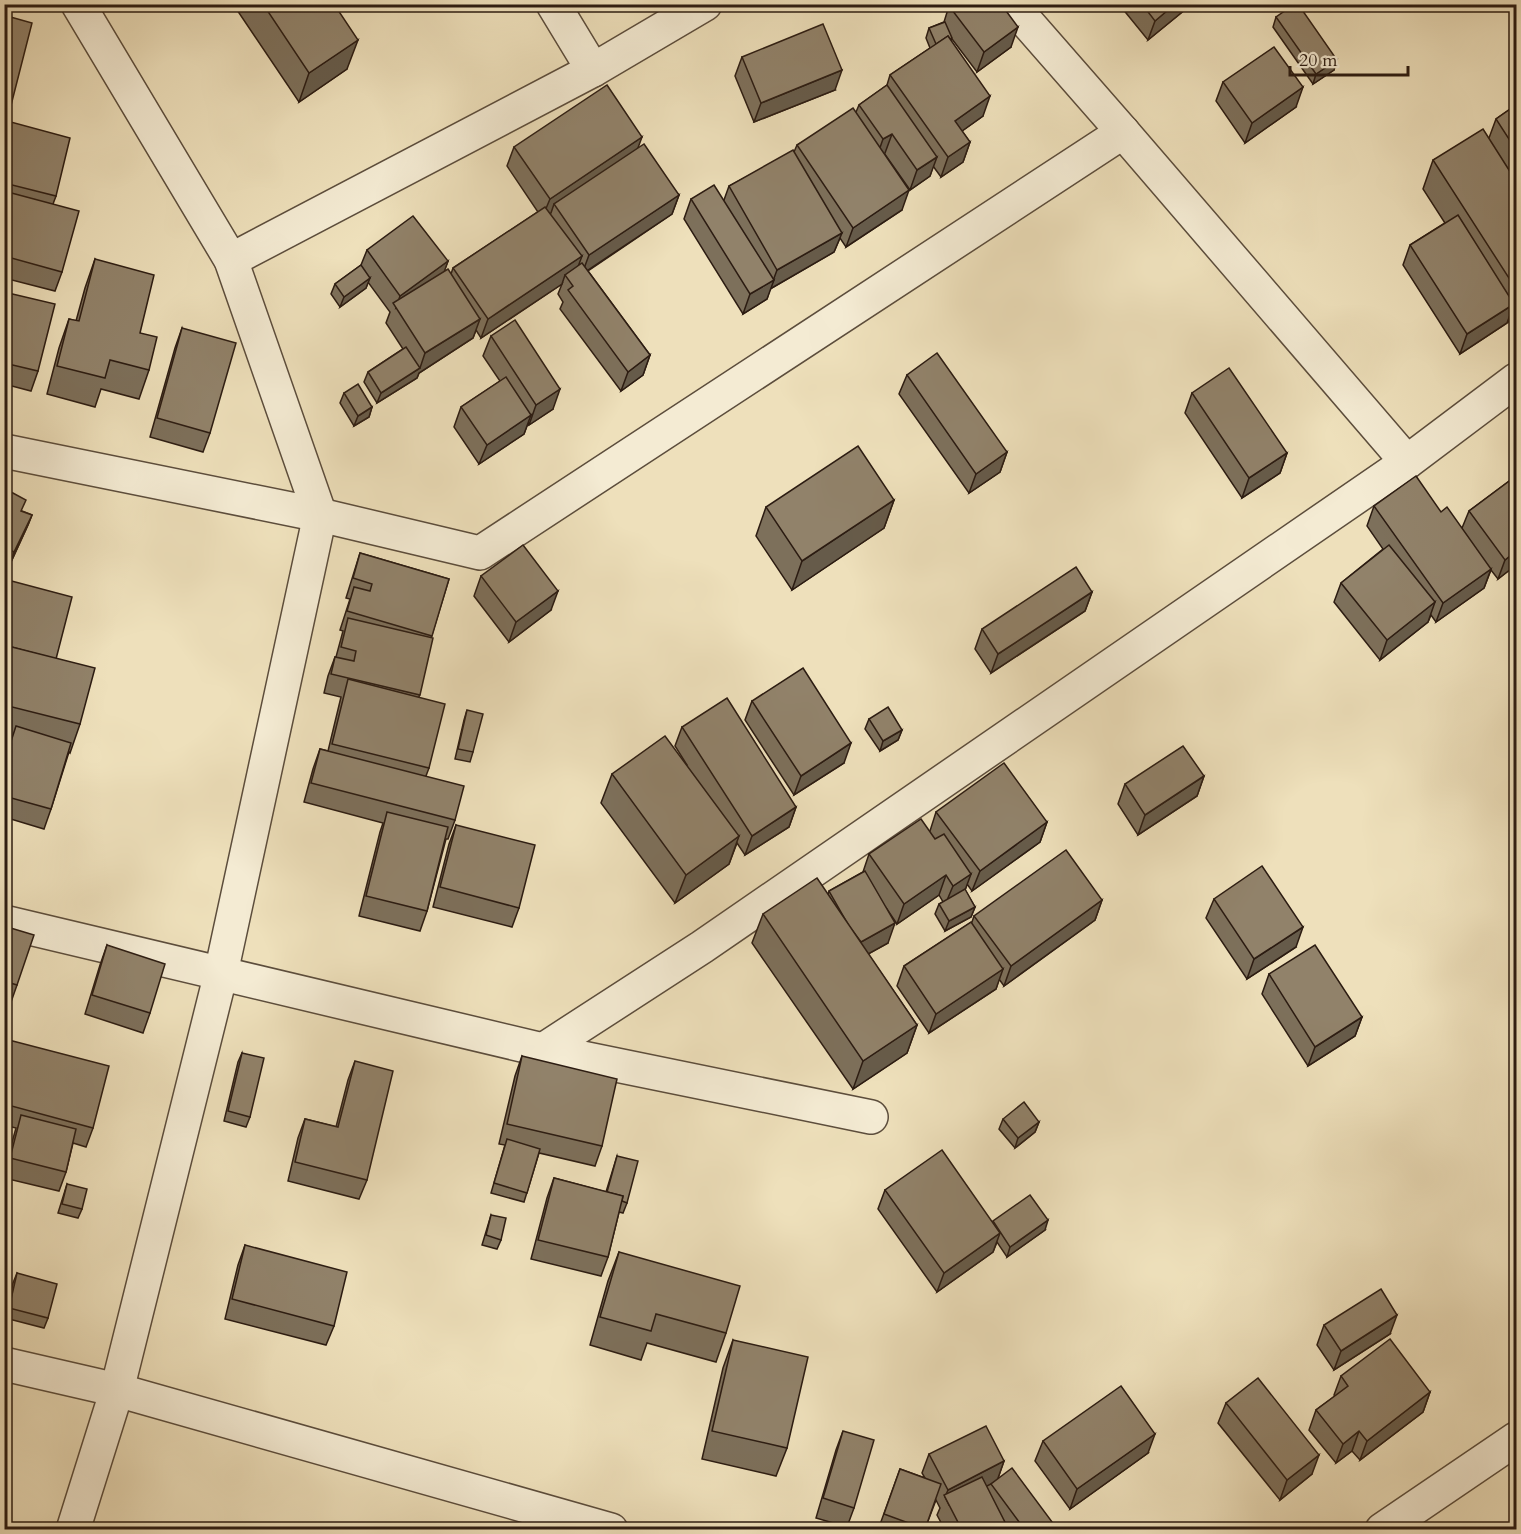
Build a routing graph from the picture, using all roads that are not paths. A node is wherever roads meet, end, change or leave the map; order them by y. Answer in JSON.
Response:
{"nodes":[{"id":1,"x":78,"y":4,"type":"edge"},
{"id":2,"x":553,"y":4,"type":"edge"},
{"id":3,"x":705,"y":4,"type":"edge"},
{"id":4,"x":1011,"y":4,"type":"edge"},
{"id":5,"x":593,"y":70,"type":"junction"},
{"id":6,"x":1123,"y":132,"type":"junction"},
{"id":7,"x":231,"y":260,"type":"junction"},
{"id":8,"x":1516,"y":380,"type":"edge"},
{"id":9,"x":4,"y":452,"type":"edge"},
{"id":10,"x":1407,"y":462,"type":"junction"},
{"id":11,"x":320,"y":515,"type":"junction"},
{"id":12,"x":4,"y":922,"type":"edge"},
{"id":13,"x":221,"y":973,"type":"junction"},
{"id":14,"x":543,"y":1050,"type":"junction"},
{"id":15,"x":871,"y":1117,"type":"dead end"},
{"id":16,"x":4,"y":1364,"type":"edge"},
{"id":17,"x":117,"y":1390,"type":"junction"},
{"id":18,"x":1516,"y":1439,"type":"edge"},
{"id":19,"x":73,"y":1530,"type":"edge"},
{"id":20,"x":611,"y":1530,"type":"edge"},
{"id":21,"x":1382,"y":1530,"type":"edge"}],
"edges":[{"from":1,"to":7,"type":"street"},
{"from":2,"to":5,"type":"street"},
{"from":3,"to":5,"type":"street"},
{"from":4,"to":6,"type":"street"},
{"from":5,"to":7,"type":"street"},
{"from":6,"to":10,"type":"street"},
{"from":6,"to":11,"type":"street"},
{"from":7,"to":11,"type":"street"},
{"from":8,"to":10,"type":"street"},
{"from":9,"to":11,"type":"street"},
{"from":10,"to":14,"type":"street"},
{"from":11,"to":13,"type":"street"},
{"from":12,"to":13,"type":"street"},
{"from":13,"to":14,"type":"street"},
{"from":13,"to":17,"type":"street"},
{"from":14,"to":15,"type":"street"},
{"from":16,"to":17,"type":"street"},
{"from":17,"to":19,"type":"street"},
{"from":17,"to":20,"type":"street"},
{"from":18,"to":21,"type":"street"}]}
